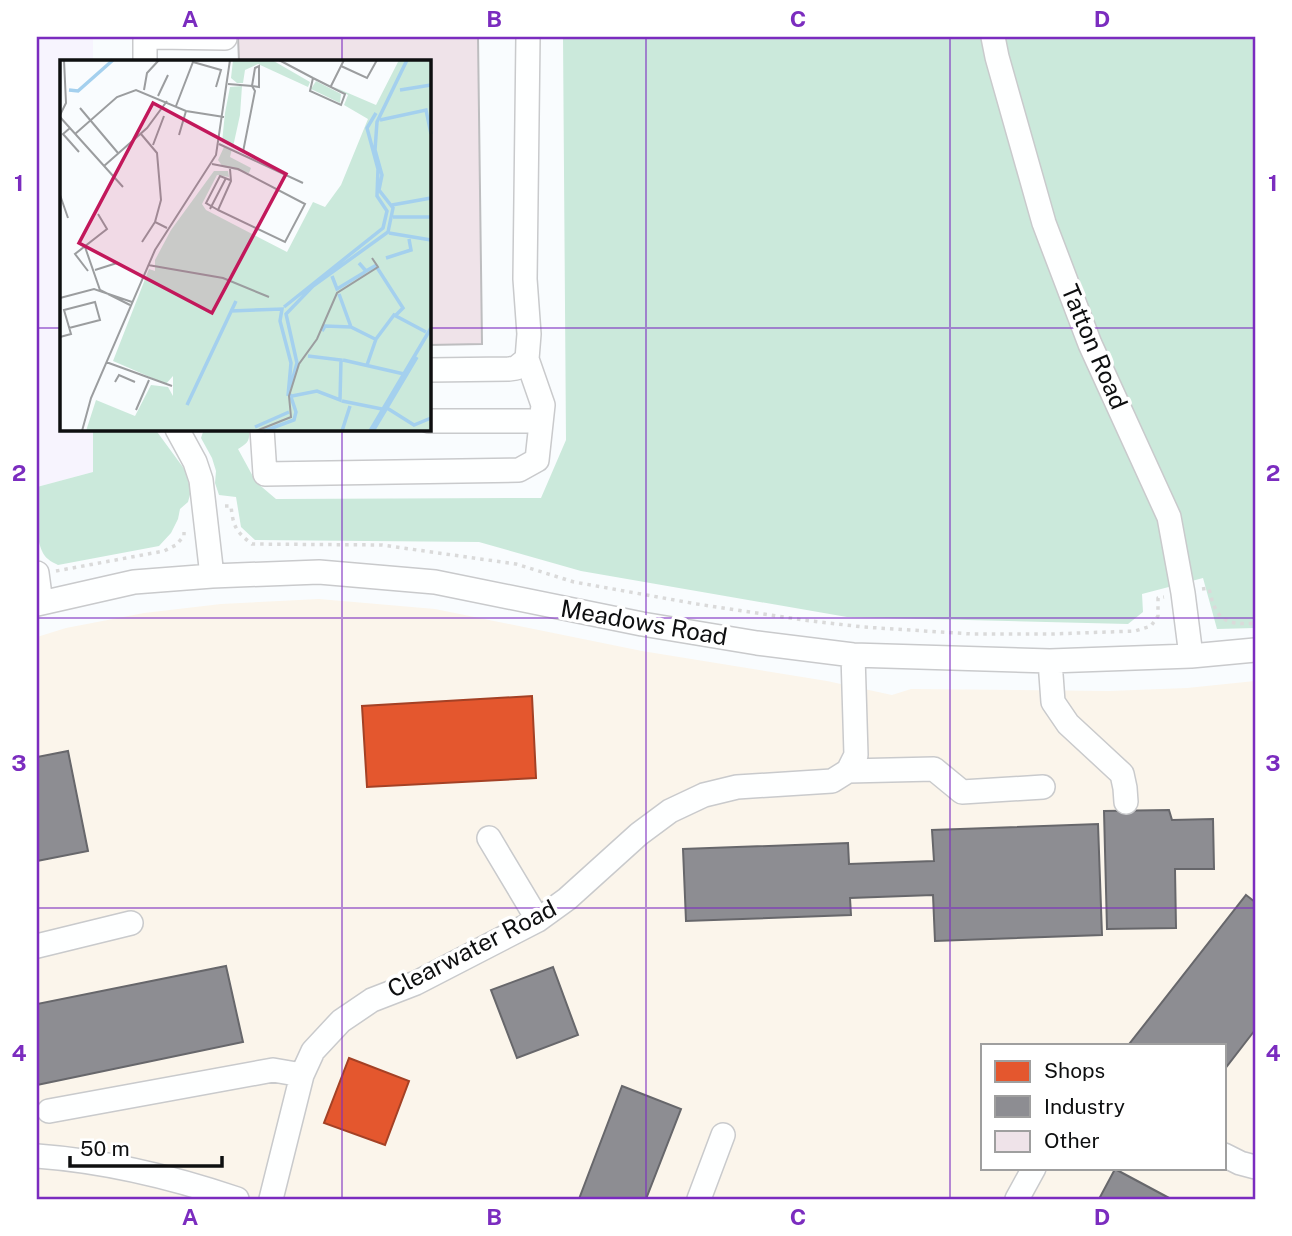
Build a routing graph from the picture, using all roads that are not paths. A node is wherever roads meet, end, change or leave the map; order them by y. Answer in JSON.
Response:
{"nodes":[{"id":1,"x":145,"y":37,"type":"edge"},
{"id":2,"x":155,"y":37,"type":"edge"},
{"id":3,"x":528,"y":37,"type":"edge"},
{"id":4,"x":993,"y":37,"type":"edge"},
{"id":5,"x":225,"y":38,"type":"edge"},
{"id":6,"x":145,"y":60,"type":"edge"},
{"id":7,"x":527,"y":359,"type":"junction"},
{"id":8,"x":430,"y":370,"type":"edge"},
{"id":9,"x":430,"y":421,"type":"edge"},
{"id":10,"x":541,"y":421,"type":"junction"},
{"id":11,"x":179,"y":430,"type":"edge"},
{"id":12,"x":262,"y":430,"type":"edge"},
{"id":13,"x":37,"y":574,"type":"edge"},
{"id":14,"x":212,"y":576,"type":"junction"},
{"id":15,"x":39,"y":604,"type":"edge"},
{"id":16,"x":1255,"y":650,"type":"edge"},
{"id":17,"x":853,"y":654,"type":"junction"},
{"id":18,"x":1191,"y":656,"type":"junction"},
{"id":19,"x":1050,"y":662,"type":"junction"},
{"id":20,"x":848,"y":771,"type":"junction"},
{"id":21,"x":1043,"y":788,"type":"dead end"},
{"id":22,"x":1126,"y":802,"type":"dead end"},
{"id":23,"x":489,"y":838,"type":"dead end"},
{"id":24,"x":538,"y":920,"type":"junction"},
{"id":25,"x":131,"y":923,"type":"dead end"},
{"id":26,"x":37,"y":946,"type":"edge"},
{"id":27,"x":302,"y":1075,"type":"junction"},
{"id":28,"x":49,"y":1111,"type":"dead end"},
{"id":29,"x":723,"y":1135,"type":"dead end"},
{"id":30,"x":37,"y":1156,"type":"edge"},
{"id":31,"x":1226,"y":1156,"type":"edge"},
{"id":32,"x":1255,"y":1167,"type":"edge"},
{"id":33,"x":1033,"y":1170,"type":"edge"},
{"id":34,"x":237,"y":1199,"type":"edge"},
{"id":35,"x":271,"y":1199,"type":"edge"},
{"id":36,"x":699,"y":1199,"type":"edge"},
{"id":37,"x":1017,"y":1199,"type":"edge"}],
"edges":[{"from":1,"to":6,"type":"street"},
{"from":2,"to":5,"type":"street"},
{"from":3,"to":7,"type":"street"},
{"from":4,"to":18,"type":"street","name":"Tatton Road"},
{"from":7,"to":8,"type":"street"},
{"from":7,"to":10,"type":"street"},
{"from":9,"to":10,"type":"street"},
{"from":10,"to":12,"type":"street"},
{"from":11,"to":14,"type":"street"},
{"from":13,"to":15,"type":"street"},
{"from":14,"to":15,"type":"street","name":"Meadows Road"},
{"from":14,"to":17,"type":"street","name":"Meadows Road"},
{"from":16,"to":18,"type":"street","name":"Meadows Road"},
{"from":17,"to":19,"type":"street","name":"Meadows Road"},
{"from":17,"to":20,"type":"street"},
{"from":18,"to":19,"type":"street","name":"Meadows Road"},
{"from":19,"to":22,"type":"street"},
{"from":20,"to":21,"type":"street","name":"Clearwater Road"},
{"from":20,"to":24,"type":"street","name":"Clearwater Road"},
{"from":23,"to":24,"type":"street"},
{"from":24,"to":27,"type":"street","name":"Clearwater Road"},
{"from":25,"to":26,"type":"street"},
{"from":27,"to":28,"type":"street"},
{"from":27,"to":35,"type":"street","name":"Clearwater Road"},
{"from":29,"to":36,"type":"street"},
{"from":30,"to":34,"type":"street"},
{"from":31,"to":32,"type":"street"},
{"from":33,"to":37,"type":"street"}]}
